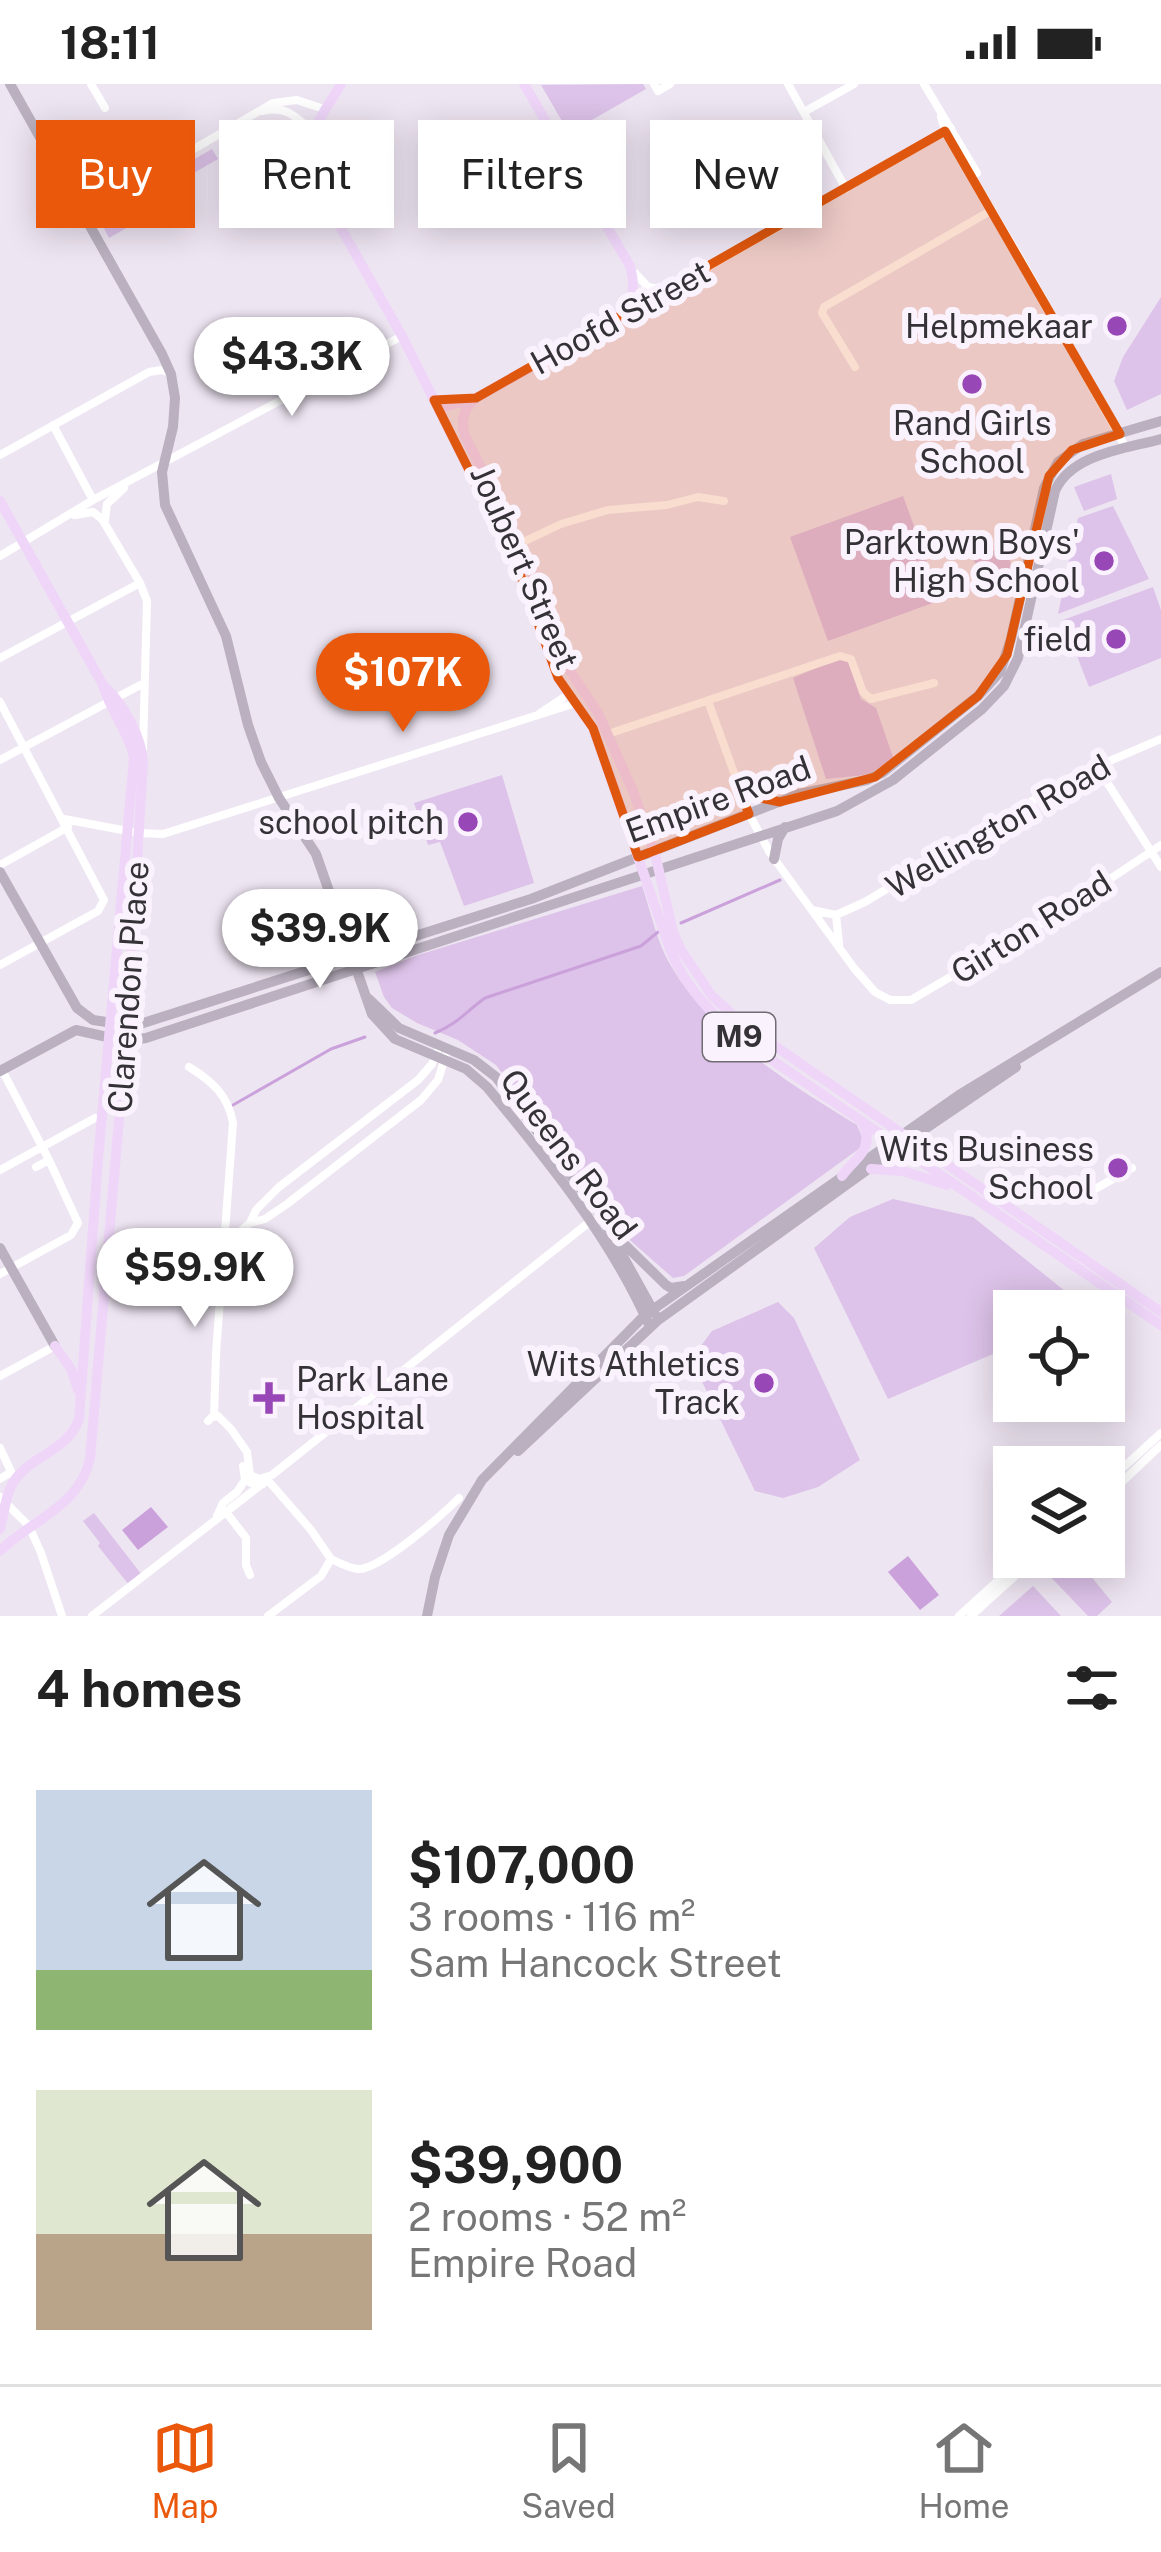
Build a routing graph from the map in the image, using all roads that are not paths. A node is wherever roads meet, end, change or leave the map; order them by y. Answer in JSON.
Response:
{"nodes":[{"id":1,"x":10,"y":84,"type":"edge"},
{"id":2,"x":92,"y":84,"type":"edge"},
{"id":3,"x":341,"y":84,"type":"edge"},
{"id":4,"x":354,"y":84,"type":"edge"},
{"id":5,"x":524,"y":84,"type":"edge"},
{"id":6,"x":670,"y":84,"type":"edge"},
{"id":7,"x":788,"y":84,"type":"edge"},
{"id":8,"x":854,"y":84,"type":"edge"},
{"id":9,"x":924,"y":84,"type":"edge"},
{"id":10,"x":656,"y":87,"type":"edge"},
{"id":11,"x":327,"y":106,"type":"junction"},
{"id":12,"x":105,"y":108,"type":"dead end"},
{"id":13,"x":804,"y":112,"type":"junction"},
{"id":14,"x":256,"y":113,"type":"junction"},
{"id":15,"x":301,"y":120,"type":"edge"},
{"id":16,"x":319,"y":120,"type":"edge"},
{"id":17,"x":544,"y":120,"type":"edge"},
{"id":18,"x":948,"y":129,"type":"junction"},
{"id":19,"x":36,"y":131,"type":"edge"},
{"id":20,"x":195,"y":148,"type":"edge"},
{"id":21,"x":846,"y":188,"type":"junction"},
{"id":22,"x":992,"y":210,"type":"junction"},
{"id":23,"x":90,"y":228,"type":"edge"},
{"id":24,"x":341,"y":228,"type":"edge"},
{"id":25,"x":607,"y":228,"type":"edge"},
{"id":26,"x":1024,"y":265,"type":"junction"},
{"id":27,"x":630,"y":266,"type":"junction"},
{"id":28,"x":669,"y":290,"type":"junction"},
{"id":29,"x":624,"y":315,"type":"junction"},
{"id":30,"x":402,"y":336,"type":"junction"},
{"id":31,"x":855,"y":367,"type":"dead end"},
{"id":32,"x":171,"y":374,"type":"junction"},
{"id":33,"x":476,"y":398,"type":"junction"},
{"id":34,"x":434,"y":400,"type":"junction"},
{"id":35,"x":1161,"y":422,"type":"edge"},
{"id":36,"x":53,"y":425,"type":"junction"},
{"id":37,"x":172,"y":427,"type":"junction"},
{"id":38,"x":1120,"y":434,"type":"junction"},
{"id":39,"x":1161,"y":440,"type":"edge"},
{"id":40,"x":195,"y":446,"type":"junction"},
{"id":41,"x":1127,"y":449,"type":"junction"},
{"id":42,"x":0,"y":455,"type":"edge"},
{"id":43,"x":163,"y":464,"type":"junction"},
{"id":44,"x":139,"y":476,"type":"junction"},
{"id":45,"x":94,"y":500,"type":"junction"},
{"id":46,"x":0,"y":501,"type":"edge"},
{"id":47,"x":724,"y":502,"type":"dead end"},
{"id":48,"x":62,"y":520,"type":"junction"},
{"id":49,"x":106,"y":524,"type":"junction"},
{"id":50,"x":23,"y":542,"type":"junction"},
{"id":51,"x":520,"y":544,"type":"junction"},
{"id":52,"x":0,"y":556,"type":"edge"},
{"id":53,"x":140,"y":583,"type":"junction"},
{"id":54,"x":67,"y":621,"type":"junction"},
{"id":55,"x":0,"y":658,"type":"edge"},
{"id":56,"x":144,"y":683,"type":"junction"},
{"id":57,"x":934,"y":683,"type":"dead end"},
{"id":58,"x":111,"y":698,"type":"junction"},
{"id":59,"x":573,"y":699,"type":"junction"},
{"id":60,"x":708,"y":701,"type":"junction"},
{"id":61,"x":0,"y":702,"type":"edge"},
{"id":62,"x":608,"y":734,"type":"junction"},
{"id":63,"x":1161,"y":739,"type":"edge"},
{"id":64,"x":24,"y":747,"type":"junction"},
{"id":65,"x":143,"y":753,"type":"junction"},
{"id":66,"x":0,"y":760,"type":"edge"},
{"id":67,"x":1096,"y":765,"type":"junction"},
{"id":68,"x":736,"y":781,"type":"junction"},
{"id":69,"x":279,"y":798,"type":"junction"},
{"id":70,"x":780,"y":802,"type":"junction"},
{"id":71,"x":749,"y":814,"type":"junction"},
{"id":72,"x":66,"y":823,"type":"junction"},
{"id":73,"x":785,"y":827,"type":"junction"},
{"id":74,"x":132,"y":832,"type":"junction"},
{"id":75,"x":760,"y":836,"type":"junction"},
{"id":76,"x":1161,"y":845,"type":"edge"},
{"id":77,"x":653,"y":851,"type":"junction"},
{"id":78,"x":1150,"y":852,"type":"junction"},
{"id":79,"x":638,"y":857,"type":"junction"},
{"id":80,"x":774,"y":859,"type":"junction"},
{"id":81,"x":1161,"y":867,"type":"edge"},
{"id":82,"x":0,"y":868,"type":"edge"},
{"id":83,"x":657,"y":868,"type":"junction"},
{"id":84,"x":644,"y":873,"type":"junction"},
{"id":85,"x":810,"y":910,"type":"junction"},
{"id":86,"x":836,"y":916,"type":"junction"},
{"id":87,"x":39,"y":944,"type":"junction"},
{"id":88,"x":844,"y":955,"type":"junction"},
{"id":89,"x":353,"y":962,"type":"junction"},
{"id":90,"x":0,"y":965,"type":"edge"},
{"id":91,"x":1161,"y":975,"type":"edge"},
{"id":92,"x":77,"y":1009,"type":"junction"},
{"id":93,"x":127,"y":1026,"type":"junction"},
{"id":94,"x":109,"y":1031,"type":"junction"},
{"id":95,"x":69,"y":1034,"type":"junction"},
{"id":96,"x":125,"y":1041,"type":"junction"},
{"id":97,"x":442,"y":1052,"type":"junction"},
{"id":98,"x":189,"y":1067,"type":"dead end"},
{"id":99,"x":1,"y":1071,"type":"edge"},
{"id":100,"x":95,"y":1118,"type":"dead end"},
{"id":101,"x":863,"y":1123,"type":"junction"},
{"id":102,"x":900,"y":1141,"type":"junction"},
{"id":103,"x":41,"y":1146,"type":"junction"},
{"id":104,"x":49,"y":1160,"type":"junction"},
{"id":105,"x":36,"y":1167,"type":"dead end"},
{"id":106,"x":871,"y":1168,"type":"junction"},
{"id":107,"x":1132,"y":1168,"type":"dead end"},
{"id":108,"x":0,"y":1170,"type":"edge"},
{"id":109,"x":842,"y":1176,"type":"junction"},
{"id":110,"x":962,"y":1190,"type":"junction"},
{"id":111,"x":1090,"y":1192,"type":"dead end"},
{"id":112,"x":226,"y":1211,"type":"junction"},
{"id":113,"x":595,"y":1217,"type":"junction"},
{"id":114,"x":247,"y":1226,"type":"junction"},
{"id":115,"x":610,"y":1229,"type":"junction"},
{"id":116,"x":223,"y":1246,"type":"junction"},
{"id":117,"x":0,"y":1248,"type":"edge"},
{"id":118,"x":5,"y":1270,"type":"edge"},
{"id":119,"x":687,"y":1285,"type":"junction"},
{"id":120,"x":633,"y":1291,"type":"junction"},
{"id":121,"x":1161,"y":1312,"type":"edge"},
{"id":122,"x":651,"y":1318,"type":"junction"},
{"id":123,"x":1161,"y":1325,"type":"edge"},
{"id":124,"x":627,"y":1332,"type":"junction"},
{"id":125,"x":56,"y":1346,"type":"junction"},
{"id":126,"x":0,"y":1376,"type":"edge"},
{"id":127,"x":81,"y":1399,"type":"junction"},
{"id":128,"x":214,"y":1416,"type":"junction"},
{"id":129,"x":1161,"y":1433,"type":"edge"},
{"id":130,"x":1161,"y":1445,"type":"edge"},
{"id":131,"x":0,"y":1448,"type":"edge"},
{"id":132,"x":6,"y":1458,"type":"junction"},
{"id":133,"x":1125,"y":1466,"type":"edge"},
{"id":134,"x":26,"y":1469,"type":"junction"},
{"id":135,"x":13,"y":1476,"type":"junction"},
{"id":136,"x":247,"y":1477,"type":"junction"},
{"id":137,"x":1125,"y":1478,"type":"edge"},
{"id":138,"x":0,"y":1479,"type":"edge"},
{"id":139,"x":267,"y":1479,"type":"junction"},
{"id":140,"x":459,"y":1498,"type":"dead end"},
{"id":141,"x":3,"y":1500,"type":"edge"},
{"id":142,"x":226,"y":1512,"type":"junction"},
{"id":143,"x":216,"y":1517,"type":"junction"},
{"id":144,"x":28,"y":1526,"type":"junction"},
{"id":145,"x":0,"y":1529,"type":"edge"},
{"id":146,"x":0,"y":1551,"type":"edge"},
{"id":147,"x":331,"y":1559,"type":"junction"},
{"id":148,"x":250,"y":1575,"type":"dead end"},
{"id":149,"x":1001,"y":1578,"type":"edge"},
{"id":150,"x":1013,"y":1578,"type":"edge"},
{"id":151,"x":286,"y":1603,"type":"junction"},
{"id":152,"x":62,"y":1616,"type":"edge"},
{"id":153,"x":92,"y":1616,"type":"edge"},
{"id":154,"x":268,"y":1616,"type":"edge"},
{"id":155,"x":292,"y":1616,"type":"edge"},
{"id":156,"x":431,"y":1616,"type":"edge"},
{"id":157,"x":958,"y":1616,"type":"edge"},
{"id":158,"x":971,"y":1616,"type":"edge"}],
"edges":[{"from":1,"to":19,"type":"main road"},
{"from":2,"to":12,"type":"street"},
{"from":3,"to":11,"type":"main road"},
{"from":4,"to":11,"type":"main road"},
{"from":5,"to":17,"type":"main road"},
{"from":6,"to":10,"type":"street"},
{"from":7,"to":13,"type":"street"},
{"from":8,"to":13,"type":"street"},
{"from":9,"to":18,"type":"street"},
{"from":11,"to":14,"type":"street"},
{"from":11,"to":16,"type":"main road"},
{"from":13,"to":21,"type":"street"},
{"from":14,"to":15,"type":"street"},
{"from":14,"to":20,"type":"street"},
{"from":18,"to":21,"type":"street","name":"Hoofd Street"},
{"from":18,"to":22,"type":"street"},
{"from":18,"to":26,"type":"street"},
{"from":21,"to":28,"type":"street","name":"Hoofd Street"},
{"from":22,"to":26,"type":"street"},
{"from":22,"to":31,"type":"street"},
{"from":23,"to":32,"type":"main road"},
{"from":24,"to":30,"type":"main road","name":"Joubert Street","number":"M9"},
{"from":25,"to":27,"type":"main road"},
{"from":26,"to":38,"type":"street"},
{"from":27,"to":28,"type":"street"},
{"from":27,"to":29,"type":"main road"},
{"from":28,"to":29,"type":"street","name":"Hoofd Street"},
{"from":29,"to":33,"type":"main road","name":"Hoofd Street"},
{"from":30,"to":34,"type":"main road","name":"Joubert Street","number":"M9"},
{"from":30,"to":40,"type":"street"},
{"from":32,"to":36,"type":"street"},
{"from":32,"to":37,"type":"main road"},
{"from":33,"to":34,"type":"main road"},
{"from":33,"to":51,"type":"main road","name":"Joubert Street","number":"M9"},
{"from":34,"to":59,"type":"main road","name":"Joubert Street","number":"M9"},
{"from":35,"to":38,"type":"main road","name":"Empire Road"},
{"from":36,"to":42,"type":"street"},
{"from":36,"to":45,"type":"street"},
{"from":37,"to":40,"type":"street"},
{"from":37,"to":43,"type":"main road"},
{"from":38,"to":41,"type":"street"},
{"from":38,"to":70,"type":"main road","name":"Empire Road"},
{"from":39,"to":41,"type":"main road","name":"Empire Road"},
{"from":40,"to":43,"type":"street"},
{"from":41,"to":73,"type":"main road","name":"Empire Road"},
{"from":43,"to":44,"type":"street"},
{"from":43,"to":69,"type":"main road","name":"Queens Road"},
{"from":44,"to":45,"type":"street"},
{"from":44,"to":49,"type":"street"},
{"from":45,"to":48,"type":"street"},
{"from":46,"to":50,"type":"main road"},
{"from":47,"to":51,"type":"street"},
{"from":48,"to":49,"type":"street"},
{"from":48,"to":50,"type":"street"},
{"from":49,"to":53,"type":"street","name":"Clarendon Place"},
{"from":50,"to":52,"type":"street"},
{"from":50,"to":54,"type":"main road"},
{"from":51,"to":62,"type":"main road","name":"Joubert Street","number":"M9"},
{"from":53,"to":54,"type":"street"},
{"from":53,"to":56,"type":"street","name":"Clarendon Place"},
{"from":54,"to":55,"type":"street"},
{"from":54,"to":58,"type":"main road"},
{"from":56,"to":58,"type":"street"},
{"from":56,"to":65,"type":"street","name":"Clarendon Place"},
{"from":57,"to":60,"type":"street"},
{"from":58,"to":64,"type":"street"},
{"from":58,"to":65,"type":"main road"},
{"from":58,"to":74,"type":"main road","name":"Clarendon Place"},
{"from":59,"to":69,"type":"street"},
{"from":59,"to":79,"type":"main road","name":"Joubert Street","number":"M9"},
{"from":60,"to":62,"type":"street"},
{"from":60,"to":68,"type":"street"},
{"from":61,"to":64,"type":"street"},
{"from":62,"to":77,"type":"main road","name":"Joubert Street","number":"M9"},
{"from":63,"to":67,"type":"street","name":"Wellington Road"},
{"from":64,"to":66,"type":"street"},
{"from":64,"to":72,"type":"street"},
{"from":65,"to":74,"type":"main road","name":"Clarendon Place"},
{"from":67,"to":78,"type":"street"},
{"from":67,"to":86,"type":"street","name":"Wellington Road"},
{"from":68,"to":70,"type":"main road"},
{"from":68,"to":71,"type":"street"},
{"from":69,"to":74,"type":"street"},
{"from":69,"to":89,"type":"main road","name":"Queens Road"},
{"from":70,"to":71,"type":"main road","name":"Empire Road"},
{"from":71,"to":75,"type":"street"},
{"from":71,"to":77,"type":"main road","name":"Empire Road"},
{"from":72,"to":74,"type":"street"},
{"from":72,"to":82,"type":"street"},
{"from":72,"to":87,"type":"street"},
{"from":73,"to":75,"type":"main road","name":"Empire Road"},
{"from":73,"to":80,"type":"main road"},
{"from":74,"to":93,"type":"main road","name":"Clarendon Place"},
{"from":74,"to":94,"type":"main road","name":"Clarendon Place"},
{"from":75,"to":80,"type":"street"},
{"from":75,"to":83,"type":"main road","name":"Empire Road"},
{"from":76,"to":78,"type":"street","name":"Girton Road"},
{"from":77,"to":79,"type":"main road","name":"Empire Road"},
{"from":77,"to":83,"type":"main road","name":"Joubert Street","number":"M9"},
{"from":78,"to":81,"type":"street"},
{"from":78,"to":88,"type":"street","name":"Girton Road"},
{"from":79,"to":84,"type":"main road","name":"Joubert Street","number":"M9"},
{"from":79,"to":89,"type":"main road","name":"Empire Road"},
{"from":80,"to":85,"type":"street"},
{"from":82,"to":87,"type":"main road"},
{"from":83,"to":84,"type":"main road","name":"Empire Road"},
{"from":83,"to":102,"type":"main road","number":"M9"},
{"from":84,"to":89,"type":"main road","name":"Empire Road"},
{"from":84,"to":101,"type":"main road","number":"M9"},
{"from":85,"to":86,"type":"street"},
{"from":85,"to":88,"type":"street"},
{"from":86,"to":88,"type":"street"},
{"from":87,"to":90,"type":"street"},
{"from":87,"to":92,"type":"main road"},
{"from":89,"to":93,"type":"main road","name":"Empire Road"},
{"from":89,"to":96,"type":"main road","name":"Empire Road"},
{"from":89,"to":97,"type":"main road","name":"Queens Road"},
{"from":91,"to":102,"type":"main road"},
{"from":92,"to":94,"type":"main road"},
{"from":92,"to":95,"type":"main road"},
{"from":93,"to":94,"type":"main road","name":"Empire Road"},
{"from":93,"to":96,"type":"main road","name":"Clarendon Place"},
{"from":94,"to":95,"type":"main road"},
{"from":94,"to":96,"type":"main road","name":"Empire Road"},
{"from":94,"to":127,"type":"main road","name":"Clarendon Place"},
{"from":95,"to":99,"type":"main road"},
{"from":96,"to":144,"type":"main road","name":"Clarendon Place"},
{"from":97,"to":113,"type":"main road","name":"Queens Road"},
{"from":97,"to":114,"type":"street"},
{"from":97,"to":114,"type":"street"},
{"from":98,"to":112,"type":"street"},
{"from":99,"to":103,"type":"street"},
{"from":100,"to":103,"type":"street"},
{"from":101,"to":102,"type":"main road","number":"M9"},
{"from":101,"to":109,"type":"main road"},
{"from":102,"to":106,"type":"main road"},
{"from":102,"to":109,"type":"main road"},
{"from":102,"to":110,"type":"main road","number":"M9"},
{"from":102,"to":121,"type":"main road","number":"M9"},
{"from":103,"to":104,"type":"street"},
{"from":103,"to":108,"type":"street"},
{"from":104,"to":105,"type":"street"},
{"from":104,"to":118,"type":"street"},
{"from":106,"to":110,"type":"main road"},
{"from":106,"to":122,"type":"main road"},
{"from":107,"to":111,"type":"street"},
{"from":109,"to":119,"type":"main road"},
{"from":110,"to":123,"type":"main road","number":"M9"},
{"from":112,"to":114,"type":"street"},
{"from":112,"to":116,"type":"street"},
{"from":113,"to":115,"type":"main road","name":"Queens Road"},
{"from":113,"to":120,"type":"main road","name":"Queens Road"},
{"from":113,"to":139,"type":"street"},
{"from":114,"to":116,"type":"street"},
{"from":115,"to":119,"type":"main road"},
{"from":115,"to":122,"type":"main road","name":"Queens Road"},
{"from":116,"to":128,"type":"street"},
{"from":117,"to":118,"type":"main road"},
{"from":118,"to":125,"type":"main road"},
{"from":119,"to":122,"type":"main road"},
{"from":120,"to":122,"type":"main road","name":"Queens Road"},
{"from":120,"to":124,"type":"main road"},
{"from":122,"to":124,"type":"main road"},
{"from":122,"to":156,"type":"main road"},
{"from":124,"to":156,"type":"main road"},
{"from":125,"to":126,"type":"street"},
{"from":125,"to":127,"type":"main road"},
{"from":127,"to":134,"type":"main road","name":"Clarendon Place"},
{"from":128,"to":136,"type":"street"},
{"from":128,"to":136,"type":"street"},
{"from":129,"to":133,"type":"street"},
{"from":130,"to":137,"type":"street"},
{"from":131,"to":132,"type":"street"},
{"from":132,"to":134,"type":"street"},
{"from":132,"to":135,"type":"street"},
{"from":134,"to":135,"type":"main road","name":"Clarendon Place"},
{"from":135,"to":138,"type":"street"},
{"from":135,"to":141,"type":"main road"},
{"from":136,"to":139,"type":"street"},
{"from":136,"to":143,"type":"street"},
{"from":139,"to":142,"type":"street"},
{"from":139,"to":147,"type":"street"},
{"from":140,"to":147,"type":"street"},
{"from":141,"to":144,"type":"street"},
{"from":141,"to":145,"type":"main road"},
{"from":142,"to":143,"type":"street"},
{"from":142,"to":148,"type":"street"},
{"from":143,"to":153,"type":"street"},
{"from":144,"to":146,"type":"main road"},
{"from":144,"to":152,"type":"street"},
{"from":147,"to":151,"type":"street"},
{"from":149,"to":157,"type":"street"},
{"from":150,"to":158,"type":"street"},
{"from":151,"to":154,"type":"street"},
{"from":151,"to":155,"type":"street"}]}
